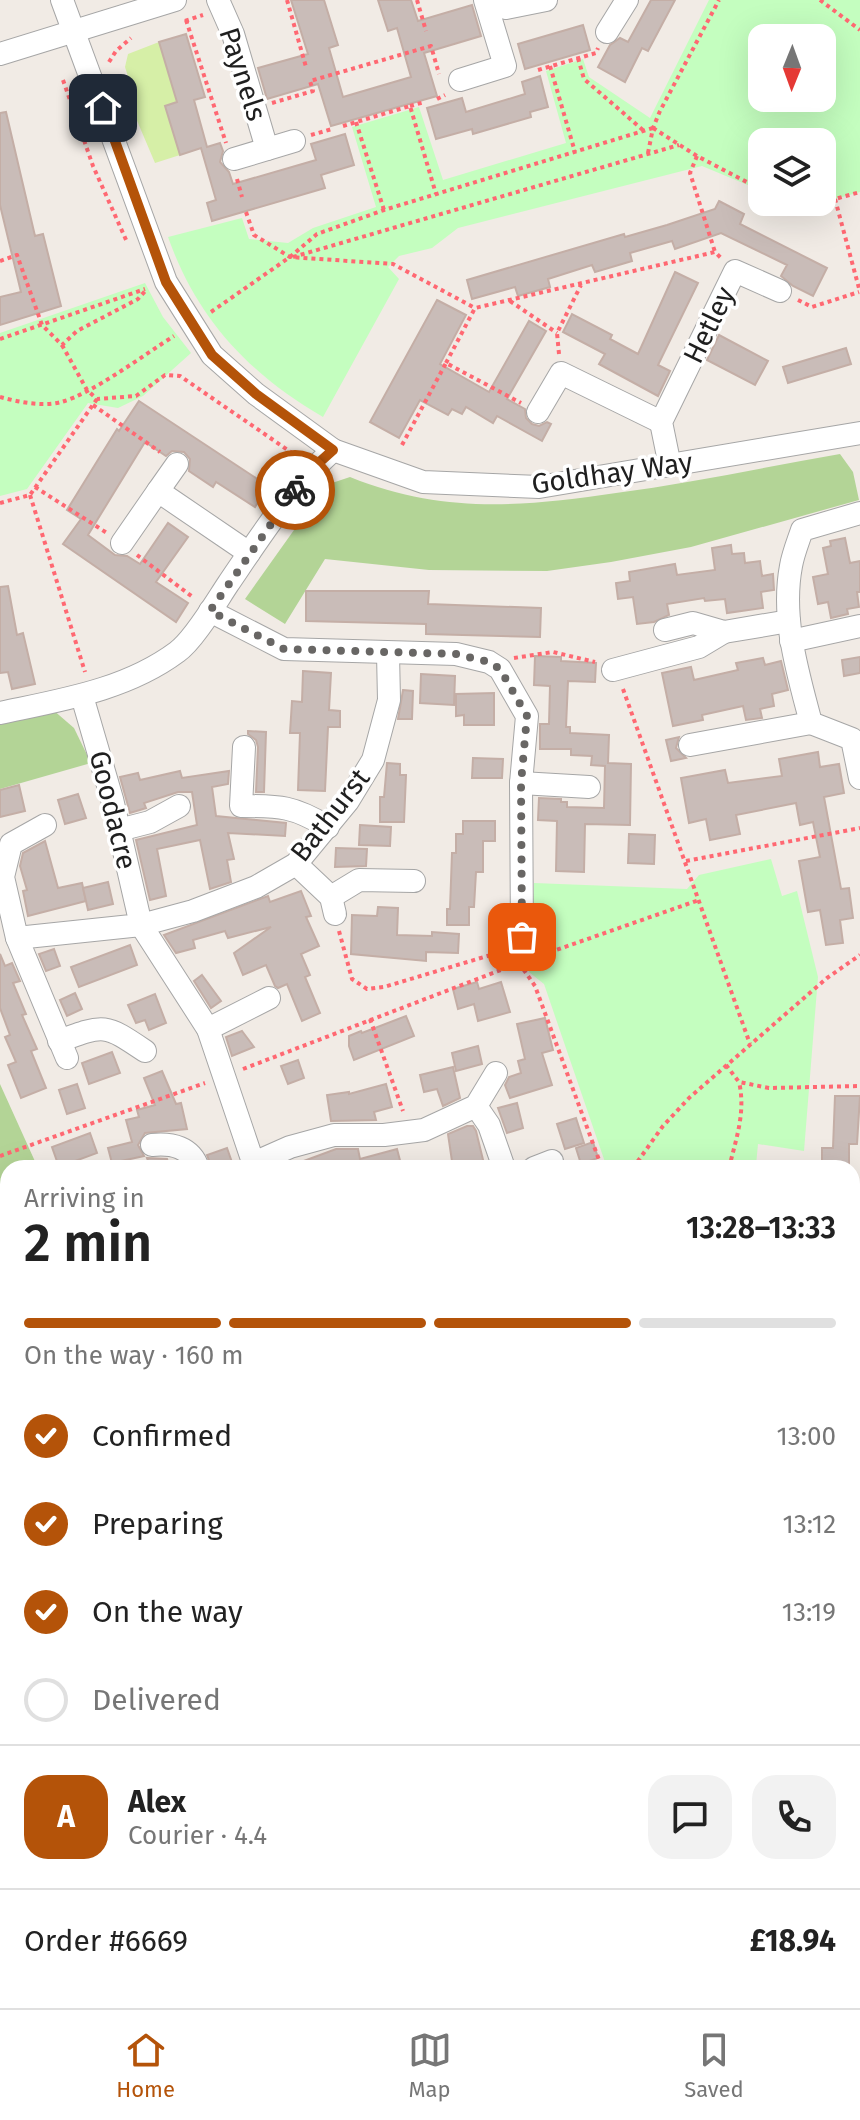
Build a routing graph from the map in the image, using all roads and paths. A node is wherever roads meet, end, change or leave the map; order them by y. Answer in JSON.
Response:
{"nodes":[{"id":1,"x":62,"y":0,"type":"edge"},
{"id":2,"x":175,"y":0,"type":"edge"},
{"id":3,"x":287,"y":0,"type":"edge"},
{"id":4,"x":417,"y":0,"type":"edge"},
{"id":5,"x":546,"y":0,"type":"edge"},
{"id":6,"x":719,"y":0,"type":"edge"},
{"id":7,"x":820,"y":0,"type":"edge"},
{"id":8,"x":486,"y":2,"type":"edge"},
{"id":9,"x":619,"y":2,"type":"edge"},
{"id":10,"x":215,"y":6,"type":"edge"},
{"id":11,"x":186,"y":20,"type":"junction"},
{"id":12,"x":172,"y":25,"type":"dead end"},
{"id":13,"x":74,"y":30,"type":"junction"},
{"id":14,"x":860,"y":30,"type":"edge"},
{"id":15,"x":426,"y":31,"type":"dead end"},
{"id":16,"x":607,"y":32,"type":"dead end"},
{"id":17,"x":142,"y":34,"type":"dead end"},
{"id":18,"x":596,"y":53,"type":"dead end"},
{"id":19,"x":0,"y":54,"type":"edge"},
{"id":20,"x":578,"y":58,"type":"junction"},
{"id":21,"x":109,"y":62,"type":"dead end"},
{"id":22,"x":550,"y":66,"type":"junction"},
{"id":23,"x":306,"y":67,"type":"dead end"},
{"id":24,"x":538,"y":70,"type":"dead end"},
{"id":25,"x":63,"y":80,"type":"dead end"},
{"id":26,"x":460,"y":80,"type":"dead end"},
{"id":27,"x":437,"y":99,"type":"dead end"},
{"id":28,"x":425,"y":102,"type":"dead end"},
{"id":29,"x":410,"y":106,"type":"junction"},
{"id":30,"x":254,"y":108,"type":"junction"},
{"id":31,"x":356,"y":122,"type":"junction"},
{"id":32,"x":343,"y":126,"type":"dead end"},
{"id":33,"x":653,"y":128,"type":"junction"},
{"id":34,"x":644,"y":131,"type":"junction"},
{"id":35,"x":294,"y":141,"type":"dead end"},
{"id":36,"x":679,"y":145,"type":"junction"},
{"id":37,"x":267,"y":149,"type":"junction"},
{"id":38,"x":575,"y":152,"type":"junction"},
{"id":39,"x":231,"y":153,"type":"joint"},
{"id":40,"x":647,"y":154,"type":"junction"},
{"id":41,"x":697,"y":156,"type":"junction"},
{"id":42,"x":748,"y":183,"type":"edge"},
{"id":43,"x":860,"y":192,"type":"edge"},
{"id":44,"x":436,"y":195,"type":"junction"},
{"id":45,"x":836,"y":199,"type":"edge"},
{"id":46,"x":836,"y":203,"type":"edge"},
{"id":47,"x":384,"y":210,"type":"junction"},
{"id":48,"x":246,"y":212,"type":"dead end"},
{"id":49,"x":129,"y":247,"type":"dead end"},
{"id":50,"x":715,"y":252,"type":"junction"},
{"id":51,"x":290,"y":257,"type":"junction"},
{"id":52,"x":0,"y":261,"type":"edge"},
{"id":53,"x":735,"y":271,"type":"junction"},
{"id":54,"x":581,"y":284,"type":"junction"},
{"id":55,"x":780,"y":291,"type":"joint"},
{"id":56,"x":860,"y":292,"type":"edge"},
{"id":57,"x":510,"y":301,"type":"junction"},
{"id":58,"x":475,"y":308,"type":"junction"},
{"id":59,"x":211,"y":312,"type":"dead end"},
{"id":60,"x":42,"y":325,"type":"junction"},
{"id":61,"x":557,"y":333,"type":"junction"},
{"id":62,"x":174,"y":336,"type":"dead end"},
{"id":63,"x":0,"y":339,"type":"edge"},
{"id":64,"x":62,"y":345,"type":"junction"},
{"id":65,"x":446,"y":363,"type":"junction"},
{"id":66,"x":561,"y":373,"type":"junction"},
{"id":67,"x":87,"y":390,"type":"junction"},
{"id":68,"x":0,"y":397,"type":"edge"},
{"id":69,"x":97,"y":399,"type":"junction"},
{"id":70,"x":93,"y":405,"type":"junction"},
{"id":71,"x":538,"y":412,"type":"joint"},
{"id":72,"x":661,"y":422,"type":"junction"},
{"id":73,"x":860,"y":435,"type":"edge"},
{"id":74,"x":402,"y":445,"type":"dead end"},
{"id":75,"x":333,"y":450,"type":"junction"},
{"id":76,"x":177,"y":464,"type":"joint"},
{"id":77,"x":670,"y":466,"type":"junction"},
{"id":78,"x":313,"y":468,"type":"junction"},
{"id":79,"x":158,"y":491,"type":"junction"},
{"id":80,"x":30,"y":495,"type":"junction"},
{"id":81,"x":0,"y":503,"type":"edge"},
{"id":82,"x":860,"y":513,"type":"edge"},
{"id":83,"x":122,"y":543,"type":"dead end"},
{"id":84,"x":249,"y":553,"type":"junction"},
{"id":85,"x":210,"y":611,"type":"junction"},
{"id":86,"x":860,"y":626,"type":"edge"},
{"id":87,"x":665,"y":630,"type":"dead end"},
{"id":88,"x":790,"y":631,"type":"junction"},
{"id":89,"x":724,"y":632,"type":"junction"},
{"id":90,"x":388,"y":654,"type":"junction"},
{"id":91,"x":500,"y":669,"type":"junction"},
{"id":92,"x":613,"y":670,"type":"junction"},
{"id":93,"x":86,"y":694,"type":"junction"},
{"id":94,"x":0,"y":713,"type":"edge"},
{"id":95,"x":811,"y":723,"type":"junction"},
{"id":96,"x":690,"y":745,"type":"dead end"},
{"id":97,"x":244,"y":747,"type":"dead end"},
{"id":98,"x":860,"y":778,"type":"edge"},
{"id":99,"x":521,"y":783,"type":"junction"},
{"id":100,"x":589,"y":787,"type":"dead end"},
{"id":101,"x":179,"y":806,"type":"dead end"},
{"id":102,"x":45,"y":825,"type":"dead end"},
{"id":103,"x":328,"y":827,"type":"junction"},
{"id":104,"x":860,"y":828,"type":"edge"},
{"id":105,"x":119,"y":830,"type":"junction"},
{"id":106,"x":686,"y":861,"type":"junction"},
{"id":107,"x":296,"y":864,"type":"junction"},
{"id":108,"x":414,"y":881,"type":"dead end"},
{"id":109,"x":699,"y":900,"type":"junction"},
{"id":110,"x":333,"y":906,"type":"junction"},
{"id":111,"x":141,"y":925,"type":"junction"},
{"id":112,"x":522,"y":937,"type":"joint"},
{"id":113,"x":17,"y":938,"type":"junction"},
{"id":114,"x":860,"y":955,"type":"edge"},
{"id":115,"x":519,"y":963,"type":"junction"},
{"id":116,"x":269,"y":998,"type":"dead end"},
{"id":117,"x":370,"y":1019,"type":"junction"},
{"id":118,"x":208,"y":1029,"type":"junction"},
{"id":119,"x":750,"y":1044,"type":"junction"},
{"id":120,"x":145,"y":1051,"type":"dead end"},
{"id":121,"x":726,"y":1065,"type":"junction"},
{"id":122,"x":496,"y":1073,"type":"dead end"},
{"id":123,"x":223,"y":1077,"type":"junction"},
{"id":124,"x":739,"y":1082,"type":"junction"},
{"id":125,"x":860,"y":1086,"type":"edge"},
{"id":126,"x":476,"y":1106,"type":"junction"},
{"id":127,"x":410,"y":1132,"type":"junction"},
{"id":128,"x":152,"y":1145,"type":"dead end"},
{"id":129,"x":0,"y":1156,"type":"edge"},
{"id":130,"x":195,"y":1160,"type":"edge"},
{"id":131,"x":253,"y":1160,"type":"edge"},
{"id":132,"x":265,"y":1160,"type":"edge"},
{"id":133,"x":501,"y":1160,"type":"edge"},
{"id":134,"x":599,"y":1160,"type":"edge"},
{"id":135,"x":639,"y":1160,"type":"edge"},
{"id":136,"x":731,"y":1160,"type":"edge"}],
"edges":[{"from":1,"to":13,"type":"street","name":"Goldhay Way"},
{"from":2,"to":13,"type":"street"},
{"from":3,"to":23,"type":"path"},
{"from":4,"to":15,"type":"path"},
{"from":5,"to":8,"type":"street"},
{"from":6,"to":33,"type":"path"},
{"from":7,"to":14,"type":"path"},
{"from":8,"to":26,"type":"street"},
{"from":9,"to":16,"type":"street"},
{"from":10,"to":11,"type":"path"},
{"from":10,"to":30,"type":"street","name":"Paynels"},
{"from":11,"to":12,"type":"path"},
{"from":11,"to":39,"type":"path"},
{"from":13,"to":19,"type":"street"},
{"from":13,"to":75,"type":"street","name":"Goldhay Way"},
{"from":17,"to":21,"type":"path"},
{"from":18,"to":20,"type":"path"},
{"from":20,"to":22,"type":"path"},
{"from":20,"to":34,"type":"path"},
{"from":22,"to":24,"type":"path"},
{"from":22,"to":38,"type":"path"},
{"from":25,"to":49,"type":"path"},
{"from":27,"to":30,"type":"path"},
{"from":28,"to":29,"type":"path"},
{"from":29,"to":31,"type":"path"},
{"from":29,"to":44,"type":"path"},
{"from":30,"to":37,"type":"street","name":"Paynels"},
{"from":31,"to":32,"type":"path"},
{"from":31,"to":47,"type":"path"},
{"from":33,"to":34,"type":"path"},
{"from":33,"to":36,"type":"path"},
{"from":33,"to":40,"type":"path"},
{"from":34,"to":38,"type":"path"},
{"from":35,"to":37,"type":"street"},
{"from":36,"to":40,"type":"path"},
{"from":36,"to":41,"type":"path"},
{"from":37,"to":39,"type":"street"},
{"from":38,"to":44,"type":"path"},
{"from":40,"to":51,"type":"path"},
{"from":41,"to":42,"type":"path"},
{"from":41,"to":50,"type":"path"},
{"from":43,"to":45,"type":"path"},
{"from":44,"to":47,"type":"path"},
{"from":46,"to":56,"type":"path"},
{"from":47,"to":51,"type":"path"},
{"from":48,"to":51,"type":"path"},
{"from":50,"to":53,"type":"path"},
{"from":50,"to":54,"type":"path"},
{"from":51,"to":58,"type":"path"},
{"from":51,"to":59,"type":"path"},
{"from":52,"to":60,"type":"path"},
{"from":53,"to":55,"type":"street","name":"Hetley"},
{"from":53,"to":72,"type":"street","name":"Hetley"},
{"from":54,"to":57,"type":"path"},
{"from":54,"to":61,"type":"path"},
{"from":55,"to":56,"type":"path"},
{"from":57,"to":58,"type":"path"},
{"from":57,"to":61,"type":"path"},
{"from":58,"to":65,"type":"path"},
{"from":60,"to":63,"type":"path"},
{"from":60,"to":64,"type":"path"},
{"from":60,"to":64,"type":"path"},
{"from":61,"to":66,"type":"path"},
{"from":62,"to":67,"type":"path"},
{"from":64,"to":67,"type":"path"},
{"from":65,"to":71,"type":"path"},
{"from":65,"to":74,"type":"path"},
{"from":66,"to":71,"type":"street"},
{"from":66,"to":72,"type":"street"},
{"from":67,"to":68,"type":"path"},
{"from":67,"to":69,"type":"path"},
{"from":69,"to":70,"type":"path"},
{"from":69,"to":78,"type":"path"},
{"from":70,"to":76,"type":"path"},
{"from":70,"to":80,"type":"path"},
{"from":72,"to":77,"type":"street"},
{"from":73,"to":77,"type":"street","name":"Goldhay Way"},
{"from":75,"to":77,"type":"street","name":"Goldhay Way"},
{"from":75,"to":78,"type":"street"},
{"from":76,"to":79,"type":"street"},
{"from":78,"to":84,"type":"street"},
{"from":79,"to":83,"type":"street"},
{"from":79,"to":84,"type":"street"},
{"from":80,"to":81,"type":"path"},
{"from":80,"to":93,"type":"path"},
{"from":82,"to":88,"type":"street"},
{"from":84,"to":85,"type":"street"},
{"from":85,"to":90,"type":"street"},
{"from":85,"to":93,"type":"street"},
{"from":86,"to":88,"type":"street"},
{"from":87,"to":89,"type":"street"},
{"from":88,"to":89,"type":"street"},
{"from":88,"to":95,"type":"street"},
{"from":89,"to":92,"type":"street"},
{"from":90,"to":91,"type":"street"},
{"from":90,"to":103,"type":"street","name":"Bathurst"},
{"from":91,"to":92,"type":"path"},
{"from":91,"to":99,"type":"street"},
{"from":92,"to":106,"type":"path"},
{"from":93,"to":94,"type":"street"},
{"from":93,"to":105,"type":"street","name":"Goodacre"},
{"from":95,"to":96,"type":"street"},
{"from":95,"to":98,"type":"street"},
{"from":97,"to":103,"type":"street"},
{"from":99,"to":100,"type":"street"},
{"from":99,"to":112,"type":"street"},
{"from":101,"to":105,"type":"street"},
{"from":102,"to":113,"type":"street"},
{"from":103,"to":107,"type":"street","name":"Bathurst"},
{"from":104,"to":106,"type":"path"},
{"from":105,"to":111,"type":"street","name":"Goodacre"},
{"from":106,"to":109,"type":"path"},
{"from":107,"to":110,"type":"street"},
{"from":107,"to":111,"type":"street","name":"Bathurst"},
{"from":108,"to":110,"type":"street"},
{"from":109,"to":115,"type":"path"},
{"from":109,"to":119,"type":"path"},
{"from":110,"to":115,"type":"path"},
{"from":111,"to":113,"type":"street"},
{"from":111,"to":118,"type":"street","name":"Goodacre"},
{"from":112,"to":115,"type":"path"},
{"from":113,"to":120,"type":"street"},
{"from":114,"to":119,"type":"path"},
{"from":115,"to":117,"type":"path"},
{"from":115,"to":134,"type":"path"},
{"from":116,"to":118,"type":"street"},
{"from":117,"to":123,"type":"path"},
{"from":117,"to":127,"type":"path"},
{"from":118,"to":123,"type":"street","name":"Goodacre"},
{"from":119,"to":121,"type":"path"},
{"from":121,"to":124,"type":"path"},
{"from":121,"to":135,"type":"path"},
{"from":122,"to":126,"type":"street"},
{"from":123,"to":129,"type":"path"},
{"from":123,"to":131,"type":"street","name":"Goodacre"},
{"from":124,"to":125,"type":"path"},
{"from":124,"to":136,"type":"path"},
{"from":126,"to":127,"type":"street"},
{"from":126,"to":133,"type":"street"},
{"from":127,"to":132,"type":"street"},
{"from":128,"to":130,"type":"street"}]}
